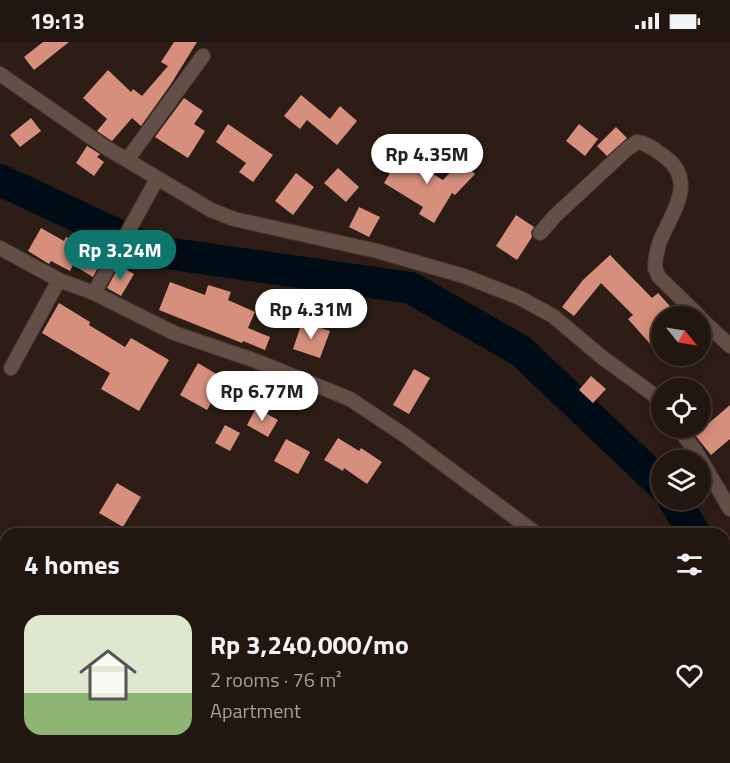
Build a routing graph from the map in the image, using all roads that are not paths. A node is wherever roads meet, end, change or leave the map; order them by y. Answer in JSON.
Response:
{"nodes":[{"id":1,"x":203,"y":56,"type":"dead end"},
{"id":2,"x":0,"y":74,"type":"edge"},
{"id":3,"x":127,"y":160,"type":"junction"},
{"id":4,"x":157,"y":179,"type":"junction"},
{"id":5,"x":540,"y":233,"type":"dead end"},
{"id":6,"x":0,"y":248,"type":"edge"},
{"id":7,"x":59,"y":280,"type":"junction"},
{"id":8,"x":94,"y":292,"type":"junction"},
{"id":9,"x":689,"y":306,"type":"edge"},
{"id":10,"x":711,"y":328,"type":"edge"},
{"id":11,"x":730,"y":346,"type":"edge"},
{"id":12,"x":11,"y":368,"type":"dead end"},
{"id":13,"x":651,"y":393,"type":"edge"},
{"id":14,"x":686,"y":438,"type":"edge"},
{"id":15,"x":730,"y":509,"type":"edge"},
{"id":16,"x":529,"y":528,"type":"edge"}],
"edges":[{"from":1,"to":3,"type":"street"},
{"from":2,"to":3,"type":"street"},
{"from":3,"to":4,"type":"street"},
{"from":4,"to":8,"type":"street"},
{"from":4,"to":13,"type":"street"},
{"from":5,"to":9,"type":"street"},
{"from":6,"to":7,"type":"street"},
{"from":7,"to":8,"type":"street"},
{"from":7,"to":12,"type":"street"},
{"from":8,"to":16,"type":"street"},
{"from":10,"to":11,"type":"street"},
{"from":14,"to":15,"type":"street"}]}
